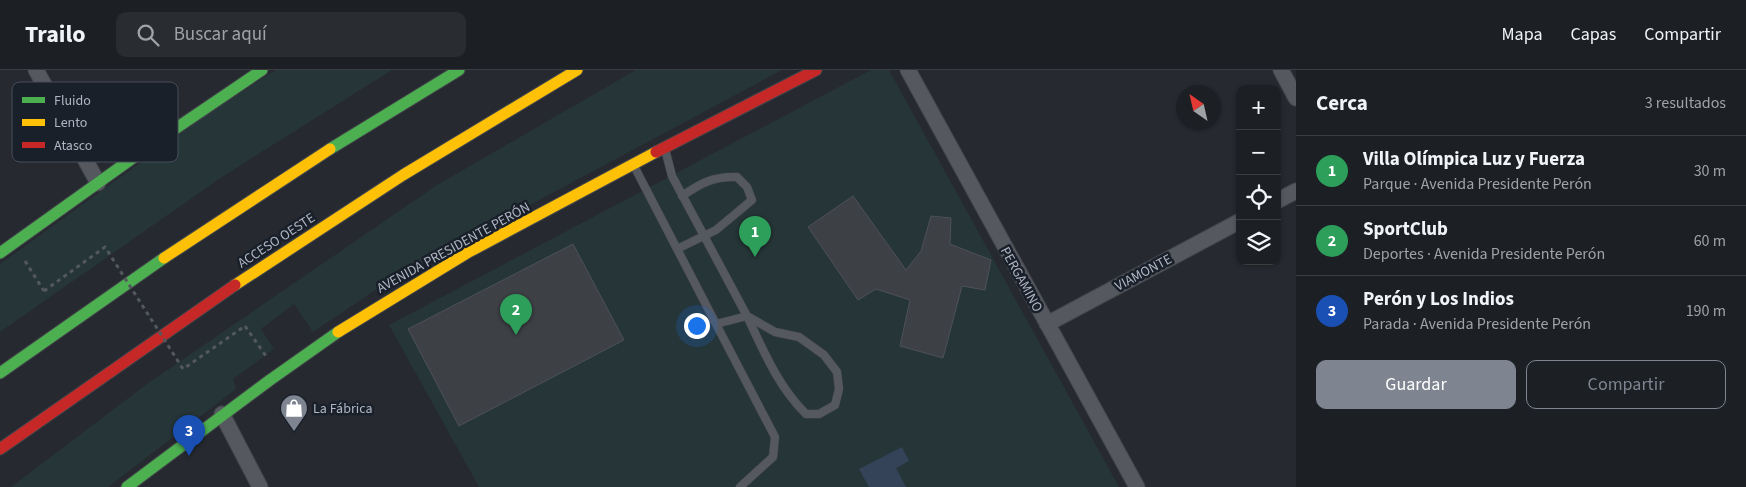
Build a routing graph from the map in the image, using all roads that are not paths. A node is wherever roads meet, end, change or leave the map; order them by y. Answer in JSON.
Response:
{"nodes":[{"id":1,"x":36,"y":70,"type":"edge"},
{"id":2,"x":262,"y":70,"type":"edge"},
{"id":3,"x":459,"y":70,"type":"edge"},
{"id":4,"x":577,"y":70,"type":"edge"},
{"id":5,"x":816,"y":70,"type":"edge"},
{"id":6,"x":908,"y":70,"type":"edge"},
{"id":7,"x":1281,"y":70,"type":"edge"},
{"id":8,"x":43,"y":82,"type":"edge"},
{"id":9,"x":1296,"y":98,"type":"edge"},
{"id":10,"x":178,"y":128,"type":"edge"},
{"id":11,"x":665,"y":149,"type":"junction"},
{"id":12,"x":86,"y":162,"type":"edge"},
{"id":13,"x":128,"y":162,"type":"edge"},
{"id":14,"x":634,"y":166,"type":"junction"},
{"id":15,"x":98,"y":183,"type":"junction"},
{"id":16,"x":1296,"y":191,"type":"edge"},
{"id":17,"x":682,"y":196,"type":"junction"},
{"id":18,"x":1281,"y":199,"type":"edge"},
{"id":19,"x":1236,"y":223,"type":"edge"},
{"id":20,"x":704,"y":235,"type":"junction"},
{"id":21,"x":677,"y":249,"type":"junction"},
{"id":22,"x":0,"y":253,"type":"edge"},
{"id":23,"x":747,"y":316,"type":"junction"},
{"id":24,"x":716,"y":324,"type":"junction"},
{"id":25,"x":1047,"y":324,"type":"junction"},
{"id":26,"x":0,"y":373,"type":"edge"},
{"id":27,"x":222,"y":414,"type":"junction"},
{"id":28,"x":0,"y":449,"type":"edge"},
{"id":29,"x":127,"y":487,"type":"edge"},
{"id":30,"x":260,"y":487,"type":"edge"},
{"id":31,"x":740,"y":487,"type":"edge"},
{"id":32,"x":1137,"y":487,"type":"edge"}],
"edges":[{"from":1,"to":8,"type":"street"},
{"from":2,"to":10,"type":"main road"},
{"from":3,"to":26,"type":"main road"},
{"from":4,"to":28,"type":"main road","name":"ACCESO OESTE"},
{"from":5,"to":11,"type":"main road","name":"AVENIDA PRESIDENTE PERÓN"},
{"from":6,"to":25,"type":"street","name":"PERGAMINO"},
{"from":7,"to":9,"type":"street"},
{"from":11,"to":14,"type":"main road","name":"AVENIDA PRESIDENTE PERÓN"},
{"from":11,"to":17,"type":"lane"},
{"from":12,"to":15,"type":"street"},
{"from":13,"to":15,"type":"main road"},
{"from":14,"to":21,"type":"lane"},
{"from":14,"to":27,"type":"main road","name":"AVENIDA PRESIDENTE PERÓN"},
{"from":15,"to":22,"type":"main road"},
{"from":16,"to":18,"type":"street"},
{"from":17,"to":20,"type":"lane"},
{"from":17,"to":20,"type":"lane"},
{"from":19,"to":25,"type":"street","name":"VIAMONTE"},
{"from":20,"to":21,"type":"lane"},
{"from":20,"to":23,"type":"lane"},
{"from":21,"to":24,"type":"lane"},
{"from":23,"to":23,"type":"lane"},
{"from":23,"to":24,"type":"lane"},
{"from":24,"to":31,"type":"lane"},
{"from":25,"to":32,"type":"street","name":"PERGAMINO"},
{"from":27,"to":29,"type":"main road","name":"AVENIDA PRESIDENTE PERÓN"},
{"from":27,"to":30,"type":"street"}]}
